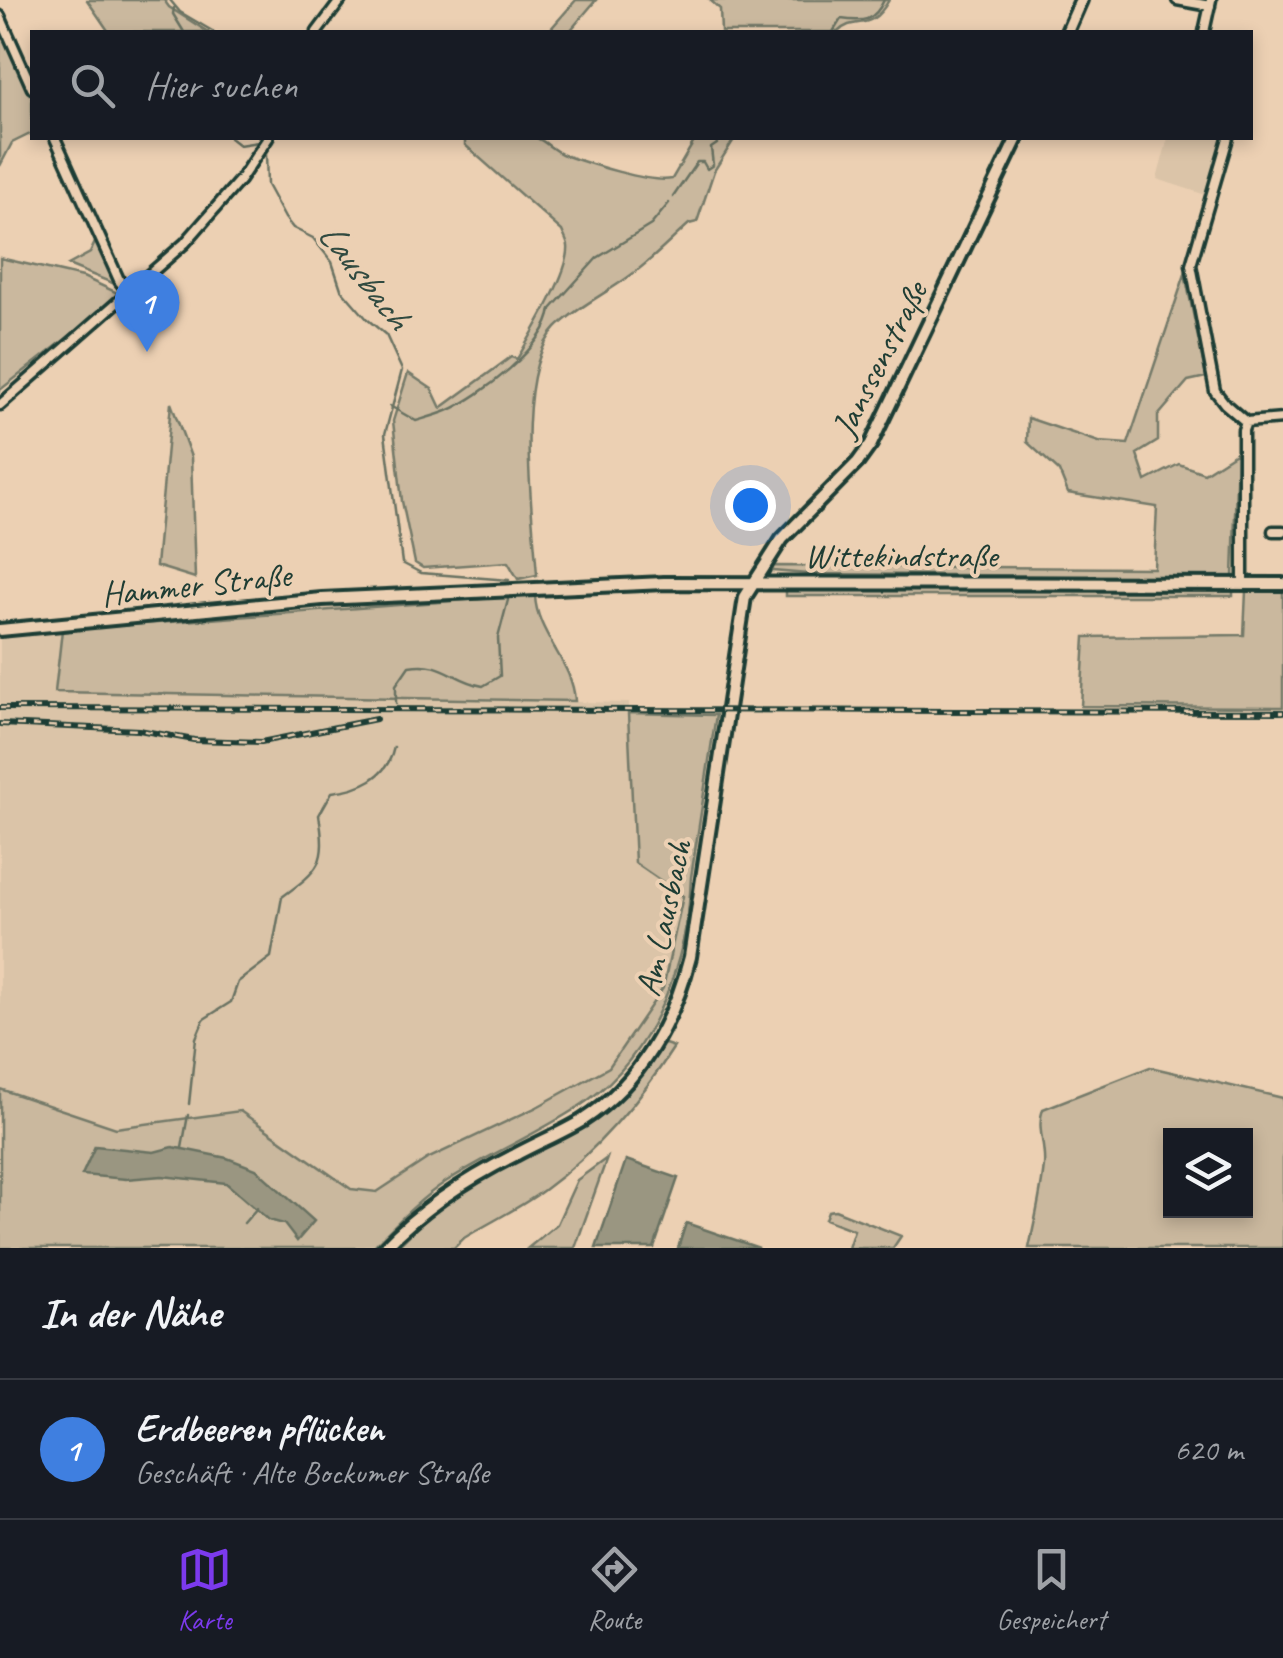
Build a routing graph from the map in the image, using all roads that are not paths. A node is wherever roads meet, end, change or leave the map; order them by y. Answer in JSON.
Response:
{"nodes":[{"id":1,"x":341,"y":0,"type":"edge"},
{"id":2,"x":1082,"y":0,"type":"edge"},
{"id":3,"x":1177,"y":0,"type":"edge"},
{"id":4,"x":1210,"y":3,"type":"edge"},
{"id":5,"x":0,"y":16,"type":"edge"},
{"id":6,"x":318,"y":30,"type":"edge"},
{"id":7,"x":1068,"y":30,"type":"edge"},
{"id":8,"x":1204,"y":30,"type":"edge"},
{"id":9,"x":30,"y":84,"type":"edge"},
{"id":10,"x":55,"y":140,"type":"edge"},
{"id":11,"x":267,"y":140,"type":"edge"},
{"id":12,"x":1016,"y":140,"type":"edge"},
{"id":13,"x":1227,"y":140,"type":"edge"},
{"id":14,"x":130,"y":294,"type":"junction"},
{"id":15,"x":0,"y":405,"type":"edge"},
{"id":16,"x":1283,"y":419,"type":"edge"},
{"id":17,"x":1246,"y":422,"type":"junction"},
{"id":18,"x":1272,"y":531,"type":"dead end"},
{"id":19,"x":1283,"y":531,"type":"edge"},
{"id":20,"x":754,"y":582,"type":"junction"},
{"id":21,"x":1243,"y":584,"type":"junction"},
{"id":22,"x":1283,"y":584,"type":"edge"},
{"id":23,"x":398,"y":596,"type":"joint"},
{"id":24,"x":0,"y":630,"type":"edge"},
{"id":25,"x":384,"y":1248,"type":"edge"}],
"edges":[{"from":1,"to":6,"type":"street"},
{"from":2,"to":7,"type":"main road"},
{"from":3,"to":4,"type":"street"},
{"from":4,"to":8,"type":"street"},
{"from":5,"to":9,"type":"street"},
{"from":10,"to":14,"type":"street"},
{"from":11,"to":14,"type":"street"},
{"from":12,"to":20,"type":"main road","name":"Janssenstraße"},
{"from":13,"to":17,"type":"street"},
{"from":14,"to":15,"type":"street"},
{"from":16,"to":17,"type":"street"},
{"from":17,"to":21,"type":"street"},
{"from":18,"to":19,"type":"street"},
{"from":20,"to":21,"type":"main road","name":"Wittekindstraße"},
{"from":20,"to":23,"type":"main road","name":"Wittekindstraße"},
{"from":20,"to":25,"type":"main road","name":"Am Lausbach"},
{"from":21,"to":22,"type":"main road","name":"Wittekindstraße"},
{"from":23,"to":24,"type":"main road","name":"Hammer Straße"}]}
